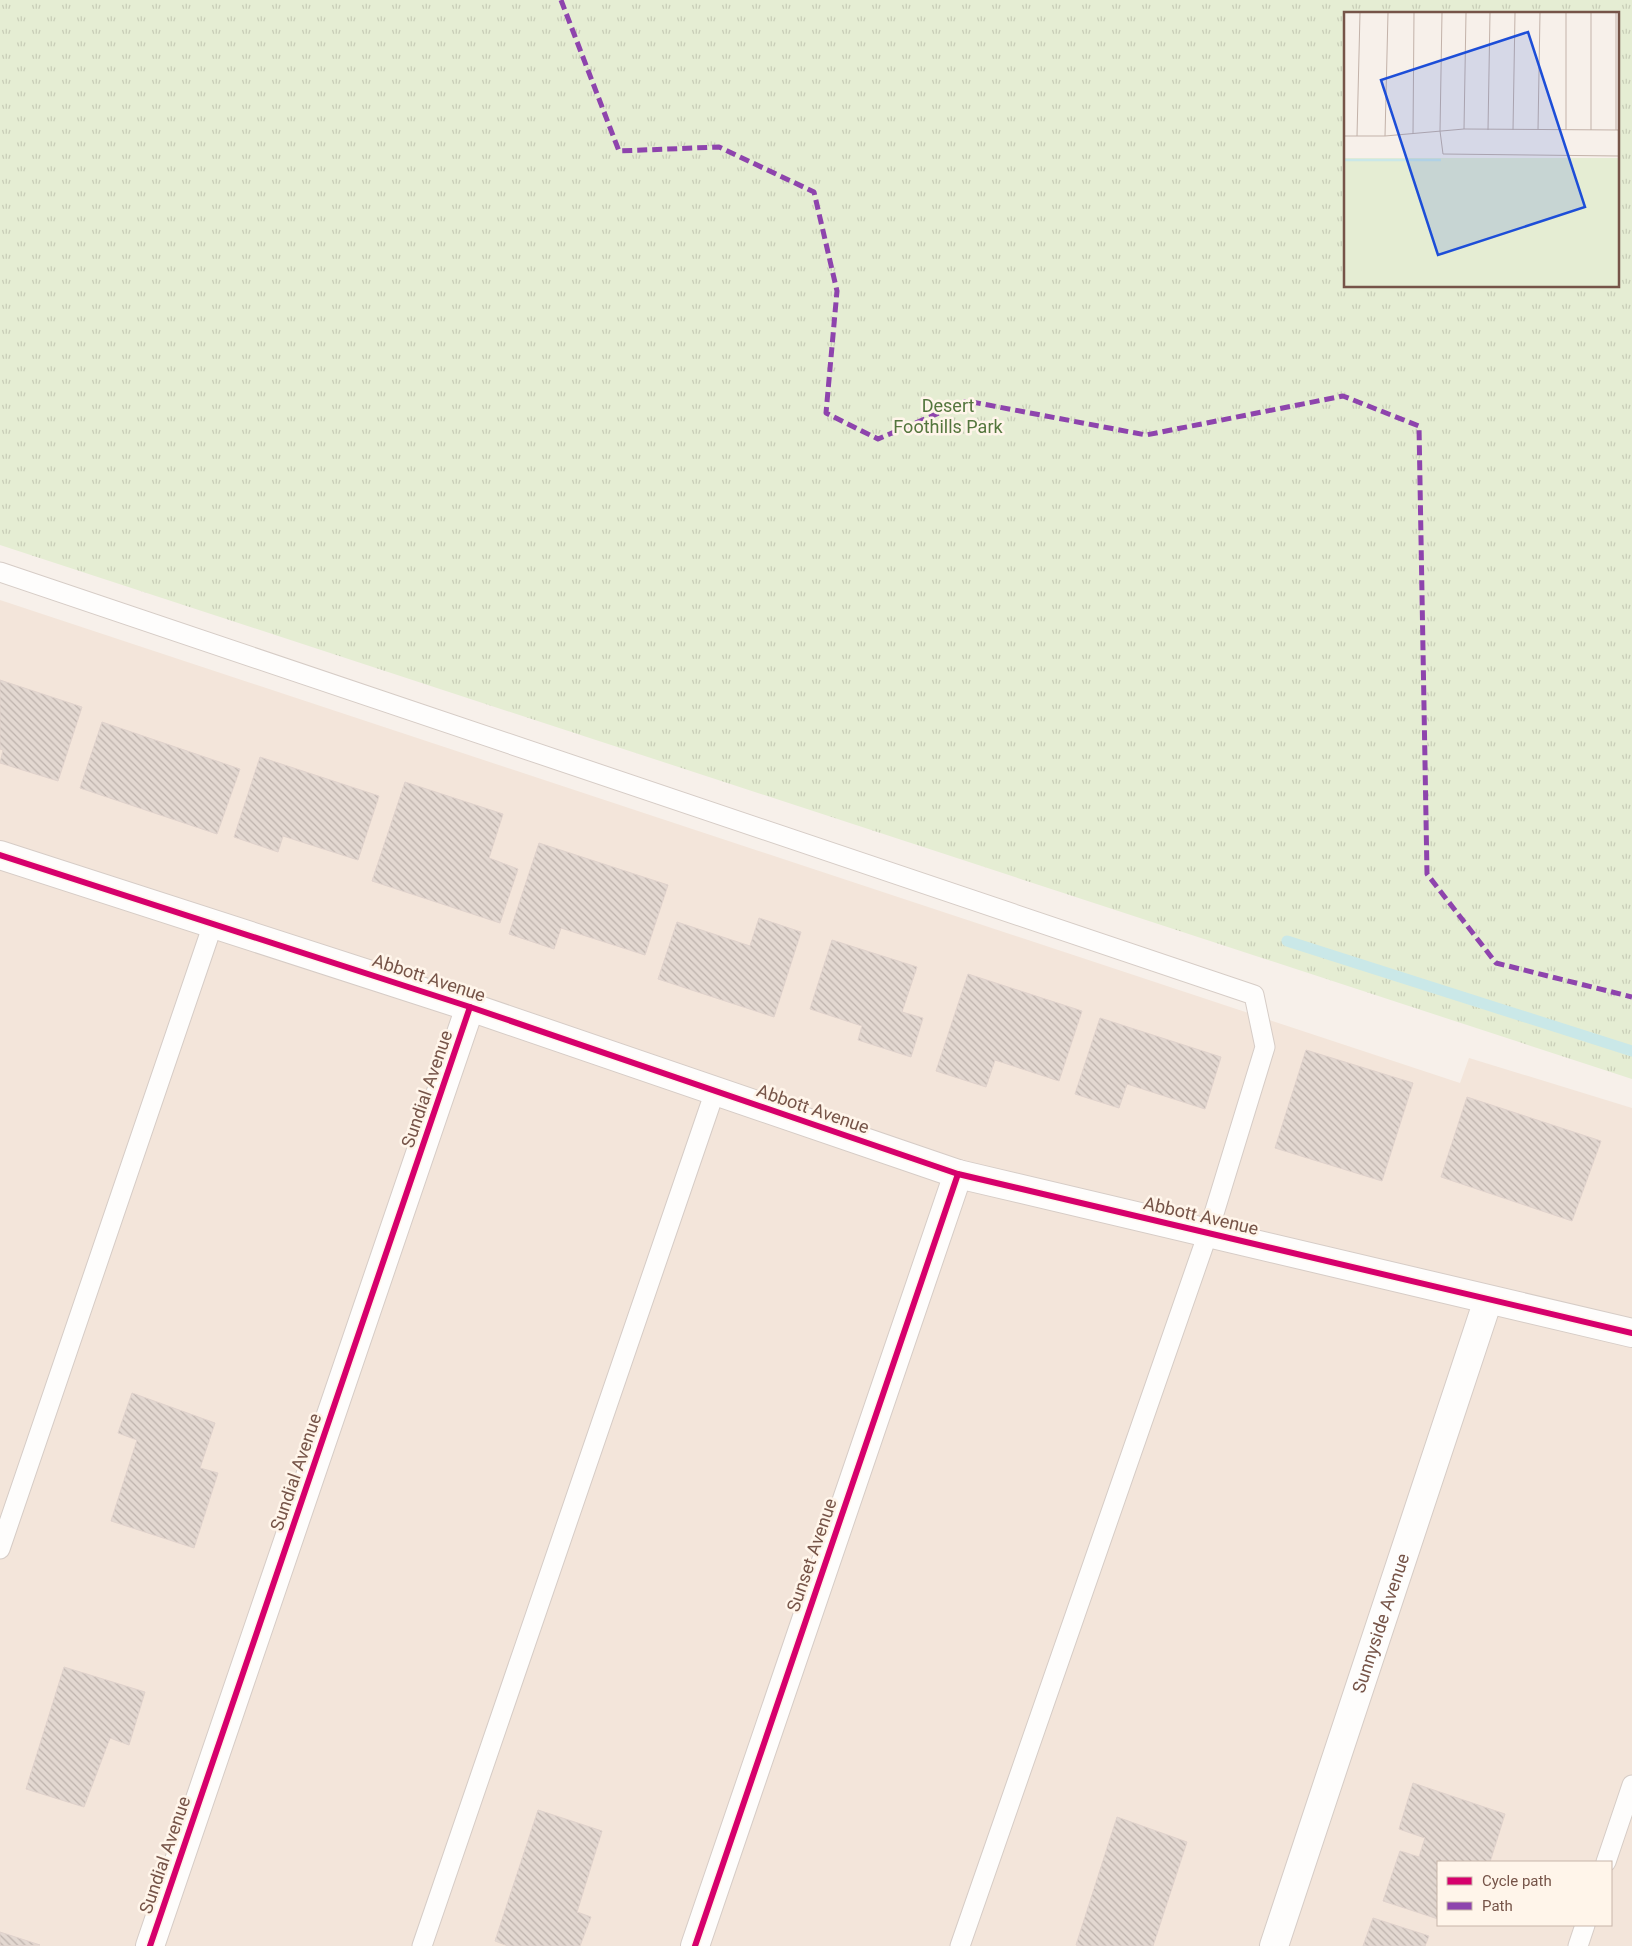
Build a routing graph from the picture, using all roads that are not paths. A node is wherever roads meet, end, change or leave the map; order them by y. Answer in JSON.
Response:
{"nodes":[{"id":1,"x":0,"y":572,"type":"edge"},
{"id":2,"x":0,"y":855,"type":"edge"},
{"id":3,"x":213,"y":924,"type":"junction"},
{"id":4,"x":470,"y":1007,"type":"junction"},
{"id":5,"x":715,"y":1091,"type":"junction"},
{"id":6,"x":958,"y":1174,"type":"junction"},
{"id":7,"x":1208,"y":1233,"type":"junction"},
{"id":8,"x":1488,"y":1300,"type":"junction"},
{"id":9,"x":1632,"y":1333,"type":"edge"},
{"id":10,"x":0,"y":1549,"type":"edge"},
{"id":11,"x":1632,"y":1785,"type":"edge"},
{"id":12,"x":1606,"y":1861,"type":"edge"},
{"id":13,"x":1586,"y":1926,"type":"edge"},
{"id":14,"x":150,"y":1946,"type":"edge"},
{"id":15,"x":422,"y":1946,"type":"edge"},
{"id":16,"x":695,"y":1946,"type":"edge"},
{"id":17,"x":960,"y":1946,"type":"edge"},
{"id":18,"x":1274,"y":1946,"type":"edge"},
{"id":19,"x":1578,"y":1946,"type":"edge"}],
"edges":[{"from":1,"to":7,"type":"lane"},
{"from":2,"to":3,"type":"street","name":"Abbott Avenue"},
{"from":3,"to":4,"type":"street","name":"Abbott Avenue"},
{"from":3,"to":10,"type":"lane"},
{"from":4,"to":5,"type":"street","name":"Abbott Avenue"},
{"from":4,"to":14,"type":"street","name":"Sundial Avenue"},
{"from":5,"to":6,"type":"street","name":"Abbott Avenue"},
{"from":5,"to":15,"type":"lane"},
{"from":6,"to":7,"type":"street","name":"Abbott Avenue"},
{"from":6,"to":16,"type":"street","name":"Sunset Avenue"},
{"from":7,"to":8,"type":"street","name":"Abbott Avenue"},
{"from":7,"to":17,"type":"lane"},
{"from":8,"to":9,"type":"street","name":"Abbott Avenue"},
{"from":8,"to":18,"type":"street","name":"Sunnyside Avenue"},
{"from":11,"to":12,"type":"lane"},
{"from":13,"to":19,"type":"lane"}]}
